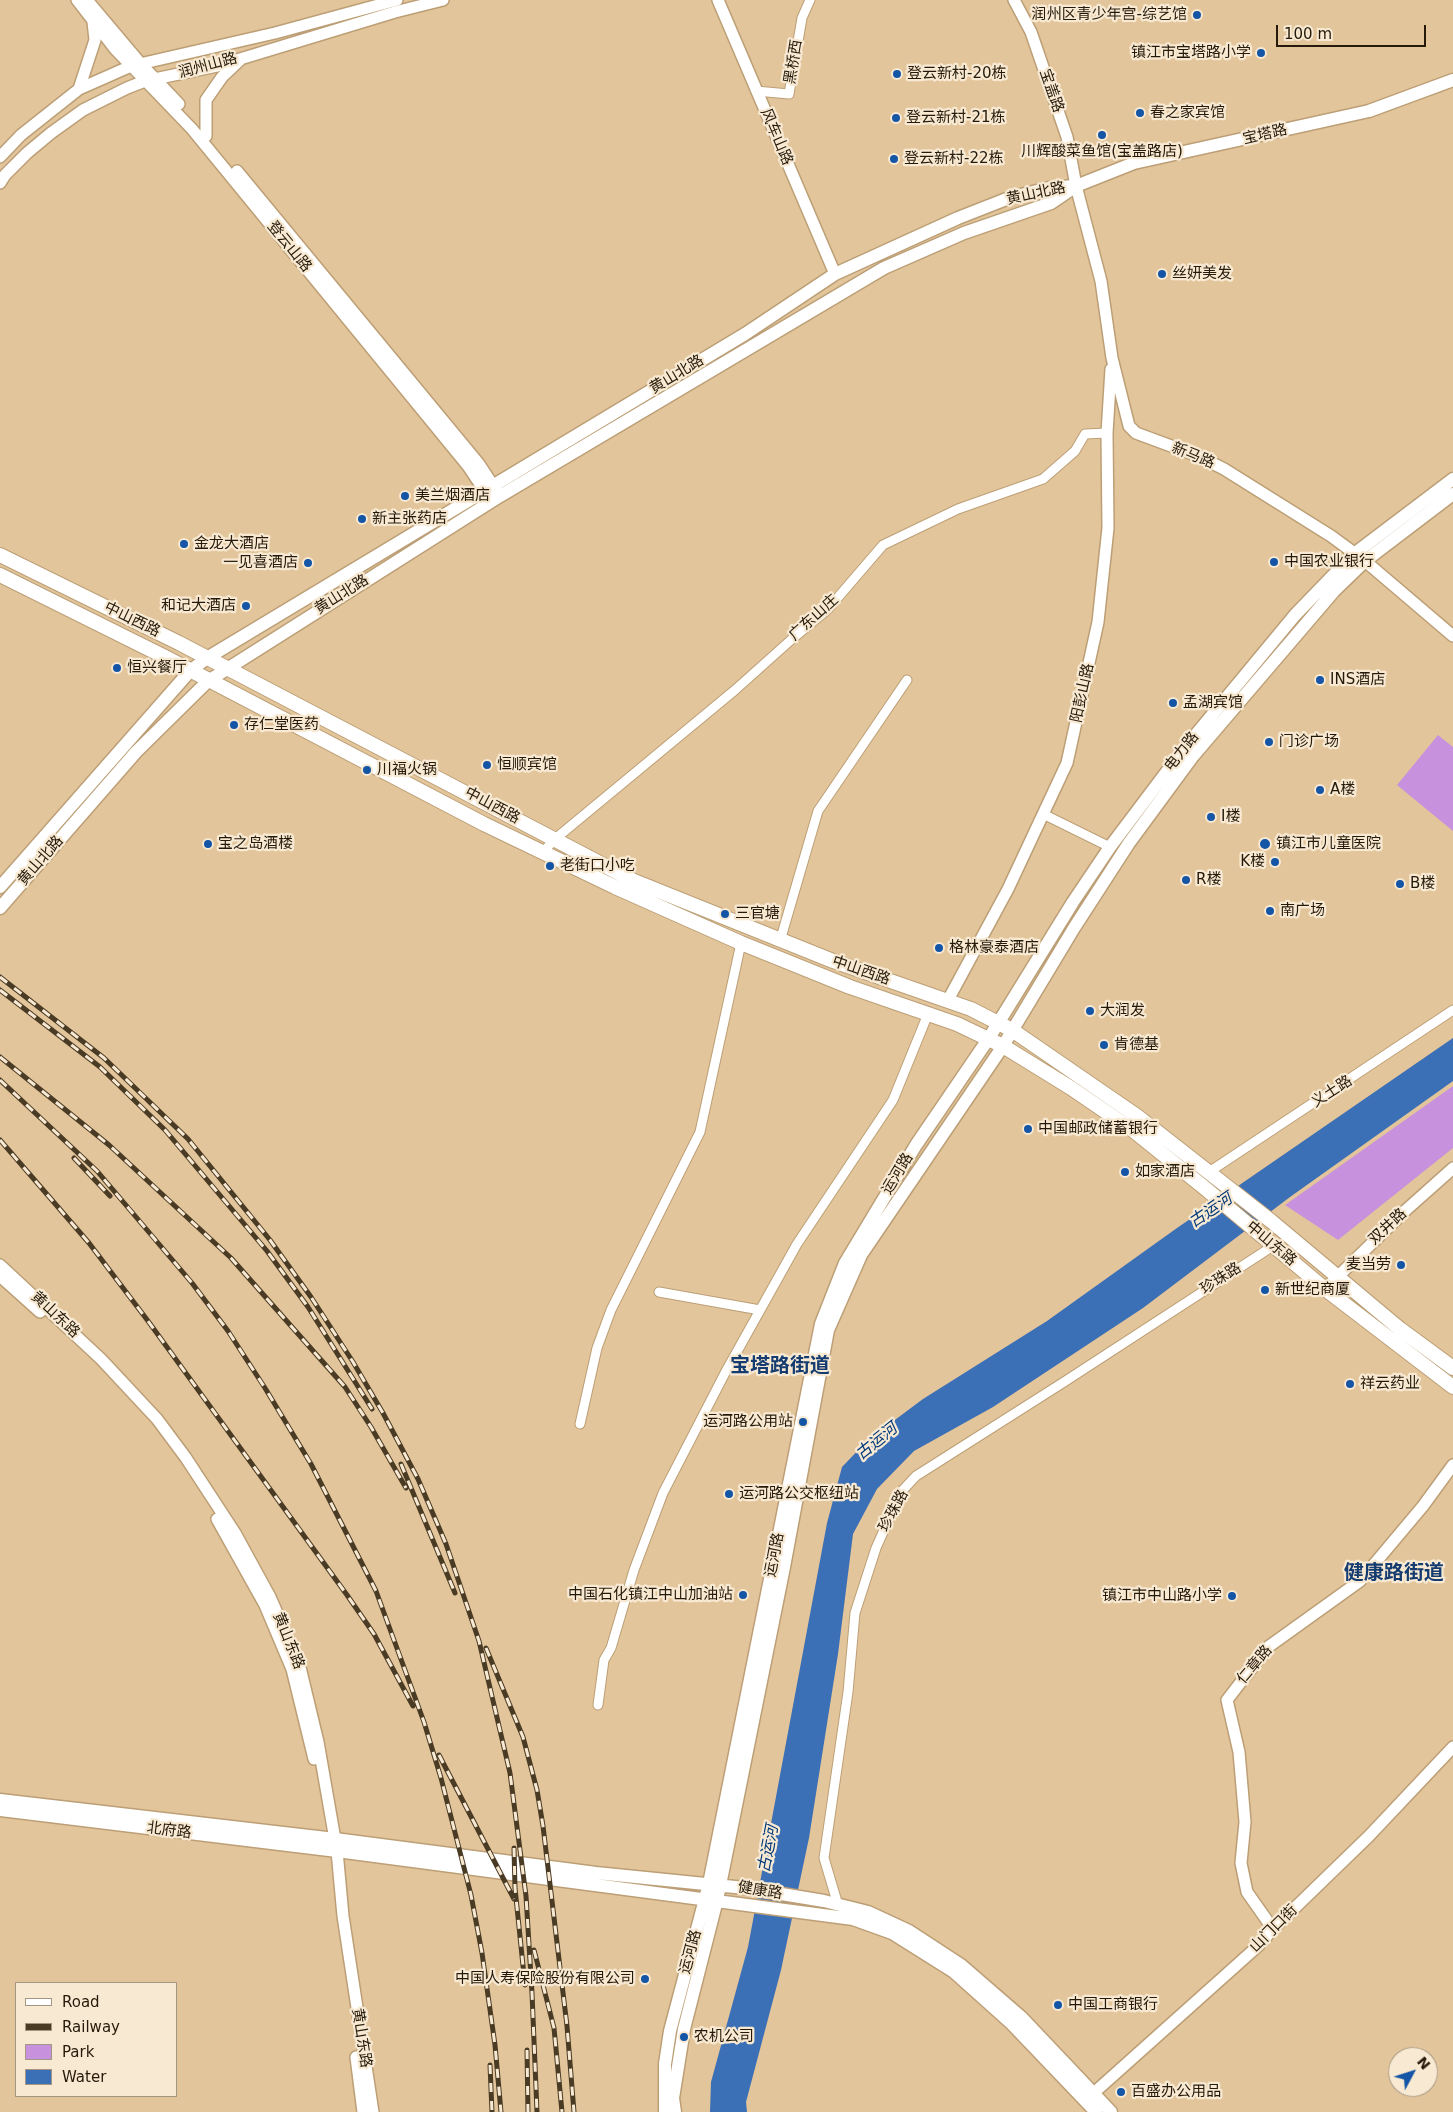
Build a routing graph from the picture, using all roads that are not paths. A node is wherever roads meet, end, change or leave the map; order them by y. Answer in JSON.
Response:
{"nodes":[{"id":1,"x":77,"y":0,"type":"edge"},
{"id":2,"x":87,"y":0,"type":"edge"},
{"id":3,"x":397,"y":0,"type":"edge"},
{"id":4,"x":443,"y":0,"type":"edge"},
{"id":5,"x":718,"y":0,"type":"edge"},
{"id":6,"x":810,"y":0,"type":"edge"},
{"id":7,"x":1014,"y":0,"type":"edge"},
{"id":8,"x":94,"y":22,"type":"junction"},
{"id":9,"x":244,"y":57,"type":"junction"},
{"id":10,"x":136,"y":65,"type":"junction"},
{"id":11,"x":150,"y":80,"type":"junction"},
{"id":12,"x":1453,"y":80,"type":"edge"},
{"id":13,"x":79,"y":89,"type":"junction"},
{"id":14,"x":756,"y":91,"type":"junction"},
{"id":15,"x":206,"y":136,"type":"junction"},
{"id":16,"x":0,"y":157,"type":"edge"},
{"id":17,"x":0,"y":183,"type":"edge"},
{"id":18,"x":1076,"y":186,"type":"junction"},
{"id":19,"x":834,"y":274,"type":"junction"},
{"id":20,"x":1112,"y":358,"type":"junction"},
{"id":21,"x":1108,"y":433,"type":"junction"},
{"id":22,"x":1453,"y":479,"type":"edge"},
{"id":23,"x":492,"y":493,"type":"junction"},
{"id":24,"x":1453,"y":494,"type":"edge"},
{"id":25,"x":0,"y":555,"type":"edge"},
{"id":26,"x":1359,"y":557,"type":"junction"},
{"id":27,"x":0,"y":575,"type":"edge"},
{"id":28,"x":1453,"y":636,"type":"edge"},
{"id":29,"x":207,"y":658,"type":"junction"},
{"id":30,"x":225,"y":668,"type":"junction"},
{"id":31,"x":190,"y":671,"type":"junction"},
{"id":32,"x":907,"y":680,"type":"dead end"},
{"id":33,"x":208,"y":681,"type":"junction"},
{"id":34,"x":1043,"y":814,"type":"junction"},
{"id":35,"x":555,"y":839,"type":"junction"},
{"id":36,"x":1110,"y":847,"type":"junction"},
{"id":37,"x":542,"y":852,"type":"junction"},
{"id":38,"x":0,"y":887,"type":"edge"},
{"id":39,"x":0,"y":908,"type":"edge"},
{"id":40,"x":780,"y":941,"type":"junction"},
{"id":41,"x":740,"y":944,"type":"junction"},
{"id":42,"x":948,"y":1000,"type":"junction"},
{"id":43,"x":1453,"y":1010,"type":"edge"},
{"id":44,"x":928,"y":1014,"type":"junction"},
{"id":45,"x":998,"y":1022,"type":"junction"},
{"id":46,"x":1012,"y":1030,"type":"junction"},
{"id":47,"x":989,"y":1038,"type":"junction"},
{"id":48,"x":1003,"y":1046,"type":"junction"},
{"id":49,"x":1453,"y":1168,"type":"edge"},
{"id":50,"x":1209,"y":1172,"type":"junction"},
{"id":51,"x":1273,"y":1246,"type":"junction"},
{"id":52,"x":0,"y":1264,"type":"edge"},
{"id":53,"x":0,"y":1276,"type":"edge"},
{"id":54,"x":1335,"y":1277,"type":"junction"},
{"id":55,"x":1325,"y":1289,"type":"junction"},
{"id":56,"x":659,"y":1292,"type":"dead end"},
{"id":57,"x":760,"y":1310,"type":"junction"},
{"id":58,"x":1453,"y":1368,"type":"edge"},
{"id":59,"x":1453,"y":1387,"type":"edge"},
{"id":60,"x":580,"y":1424,"type":"dead end"},
{"id":61,"x":1453,"y":1464,"type":"edge"},
{"id":62,"x":598,"y":1705,"type":"dead end"},
{"id":63,"x":1453,"y":1747,"type":"edge"},
{"id":64,"x":0,"y":1800,"type":"edge"},
{"id":65,"x":0,"y":1810,"type":"edge"},
{"id":66,"x":333,"y":1844,"type":"junction"},
{"id":67,"x":714,"y":1885,"type":"junction"},
{"id":68,"x":711,"y":1900,"type":"junction"},
{"id":69,"x":838,"y":1904,"type":"junction"},
{"id":70,"x":1273,"y":1929,"type":"junction"},
{"id":71,"x":1090,"y":2097,"type":"junction"},
{"id":72,"x":364,"y":2112,"type":"edge"},
{"id":73,"x":373,"y":2112,"type":"edge"},
{"id":74,"x":665,"y":2112,"type":"edge"},
{"id":75,"x":675,"y":2112,"type":"edge"},
{"id":76,"x":1096,"y":2112,"type":"edge"},
{"id":77,"x":1111,"y":2112,"type":"edge"}],
"edges":[{"from":1,"to":8,"type":"street","name":"登云山路"},
{"from":2,"to":10,"type":"street","name":"登云山路"},
{"from":3,"to":10,"type":"street","name":"润州山路"},
{"from":4,"to":9,"type":"street","name":"润州山路"},
{"from":5,"to":14,"type":"street","name":"风车山路"},
{"from":6,"to":14,"type":"street","name":"黑桥西"},
{"from":7,"to":18,"type":"street","name":"宝盖路"},
{"from":8,"to":10,"type":"street","name":"登云山路"},
{"from":8,"to":13,"type":"street"},
{"from":9,"to":11,"type":"street","name":"润州山路"},
{"from":9,"to":15,"type":"street"},
{"from":10,"to":11,"type":"street","name":"登云山路"},
{"from":10,"to":13,"type":"street","name":"润州山路"},
{"from":11,"to":15,"type":"street","name":"登云山路"},
{"from":11,"to":17,"type":"street","name":"润州山路"},
{"from":11,"to":23,"type":"street","name":"登云山路"},
{"from":12,"to":18,"type":"main road","name":"宝塔路"},
{"from":13,"to":16,"type":"street","name":"润州山路"},
{"from":14,"to":19,"type":"street","name":"风车山路"},
{"from":15,"to":23,"type":"street","name":"登云山路"},
{"from":18,"to":19,"type":"main road","name":"黄山北路"},
{"from":18,"to":20,"type":"street","name":"新马路"},
{"from":18,"to":23,"type":"main road","name":"黄山北路"},
{"from":19,"to":23,"type":"main road","name":"黄山北路"},
{"from":20,"to":21,"type":"street","name":"阳彭山路"},
{"from":20,"to":26,"type":"street","name":"新马路"},
{"from":21,"to":34,"type":"street","name":"阳彭山路"},
{"from":21,"to":35,"type":"street","name":"广东山庄"},
{"from":22,"to":26,"type":"main road","name":"电力路"},
{"from":23,"to":29,"type":"main road","name":"黄山北路"},
{"from":23,"to":30,"type":"main road","name":"黄山北路"},
{"from":24,"to":26,"type":"main road","name":"电力路"},
{"from":25,"to":29,"type":"main road","name":"中山西路"},
{"from":26,"to":28,"type":"street","name":"新马路"},
{"from":26,"to":36,"type":"main road","name":"电力路"},
{"from":26,"to":46,"type":"main road","name":"电力路"},
{"from":27,"to":31,"type":"main road","name":"中山西路"},
{"from":29,"to":30,"type":"main road","name":"中山西路"},
{"from":29,"to":31,"type":"main road","name":"黄山北路"},
{"from":30,"to":33,"type":"main road","name":"黄山北路"},
{"from":30,"to":35,"type":"main road","name":"中山西路"},
{"from":31,"to":33,"type":"main road","name":"中山西路"},
{"from":31,"to":38,"type":"main road","name":"黄山北路"},
{"from":32,"to":40,"type":"street"},
{"from":33,"to":37,"type":"main road","name":"中山西路"},
{"from":33,"to":39,"type":"main road","name":"黄山北路"},
{"from":34,"to":36,"type":"street"},
{"from":34,"to":42,"type":"street","name":"阳彭山路"},
{"from":35,"to":37,"type":"street","name":"广东山庄"},
{"from":35,"to":40,"type":"main road","name":"中山西路"},
{"from":36,"to":45,"type":"main road","name":"电力路"},
{"from":37,"to":41,"type":"main road","name":"中山西路"},
{"from":40,"to":42,"type":"main road","name":"中山西路"},
{"from":41,"to":44,"type":"main road","name":"中山西路"},
{"from":41,"to":60,"type":"street"},
{"from":42,"to":45,"type":"main road","name":"中山西路"},
{"from":43,"to":50,"type":"street","name":"义土路"},
{"from":44,"to":47,"type":"main road","name":"中山西路"},
{"from":44,"to":57,"type":"street"},
{"from":45,"to":46,"type":"main road","name":"中山东路"},
{"from":45,"to":47,"type":"main road","name":"运河路"},
{"from":46,"to":48,"type":"main road","name":"电力路"},
{"from":46,"to":50,"type":"main road","name":"中山东路"},
{"from":47,"to":48,"type":"main road","name":"中山东路"},
{"from":47,"to":67,"type":"main road","name":"运河路"},
{"from":48,"to":51,"type":"main road","name":"中山东路"},
{"from":48,"to":67,"type":"main road","name":"运河路"},
{"from":49,"to":54,"type":"street","name":"双井路"},
{"from":50,"to":54,"type":"main road","name":"中山东路"},
{"from":51,"to":55,"type":"main road","name":"中山东路"},
{"from":51,"to":69,"type":"street","name":"珍珠路"},
{"from":52,"to":66,"type":"street","name":"黄山东路"},
{"from":53,"to":66,"type":"street","name":"黄山东路"},
{"from":54,"to":55,"type":"street","name":"双井路"},
{"from":54,"to":58,"type":"main road","name":"中山东路"},
{"from":55,"to":59,"type":"main road","name":"中山东路"},
{"from":56,"to":57,"type":"street"},
{"from":57,"to":62,"type":"street"},
{"from":61,"to":70,"type":"street","name":"仁章路"},
{"from":63,"to":70,"type":"street","name":"山门口街"},
{"from":64,"to":66,"type":"main road","name":"北府路"},
{"from":65,"to":66,"type":"main road","name":"北府路"},
{"from":66,"to":67,"type":"main road","name":"健康路"},
{"from":66,"to":68,"type":"main road","name":"健康路"},
{"from":66,"to":72,"type":"street","name":"黄山东路"},
{"from":66,"to":73,"type":"street","name":"黄山东路"},
{"from":67,"to":68,"type":"main road","name":"运河路"},
{"from":67,"to":69,"type":"main road","name":"健康路"},
{"from":68,"to":71,"type":"main road","name":"健康路"},
{"from":68,"to":74,"type":"main road","name":"运河路"},
{"from":68,"to":75,"type":"main road","name":"运河路"},
{"from":69,"to":71,"type":"main road","name":"健康路"},
{"from":70,"to":71,"type":"street","name":"山门口街"},
{"from":71,"to":76,"type":"main road","name":"健康路"},
{"from":71,"to":77,"type":"main road","name":"健康路"}]}
